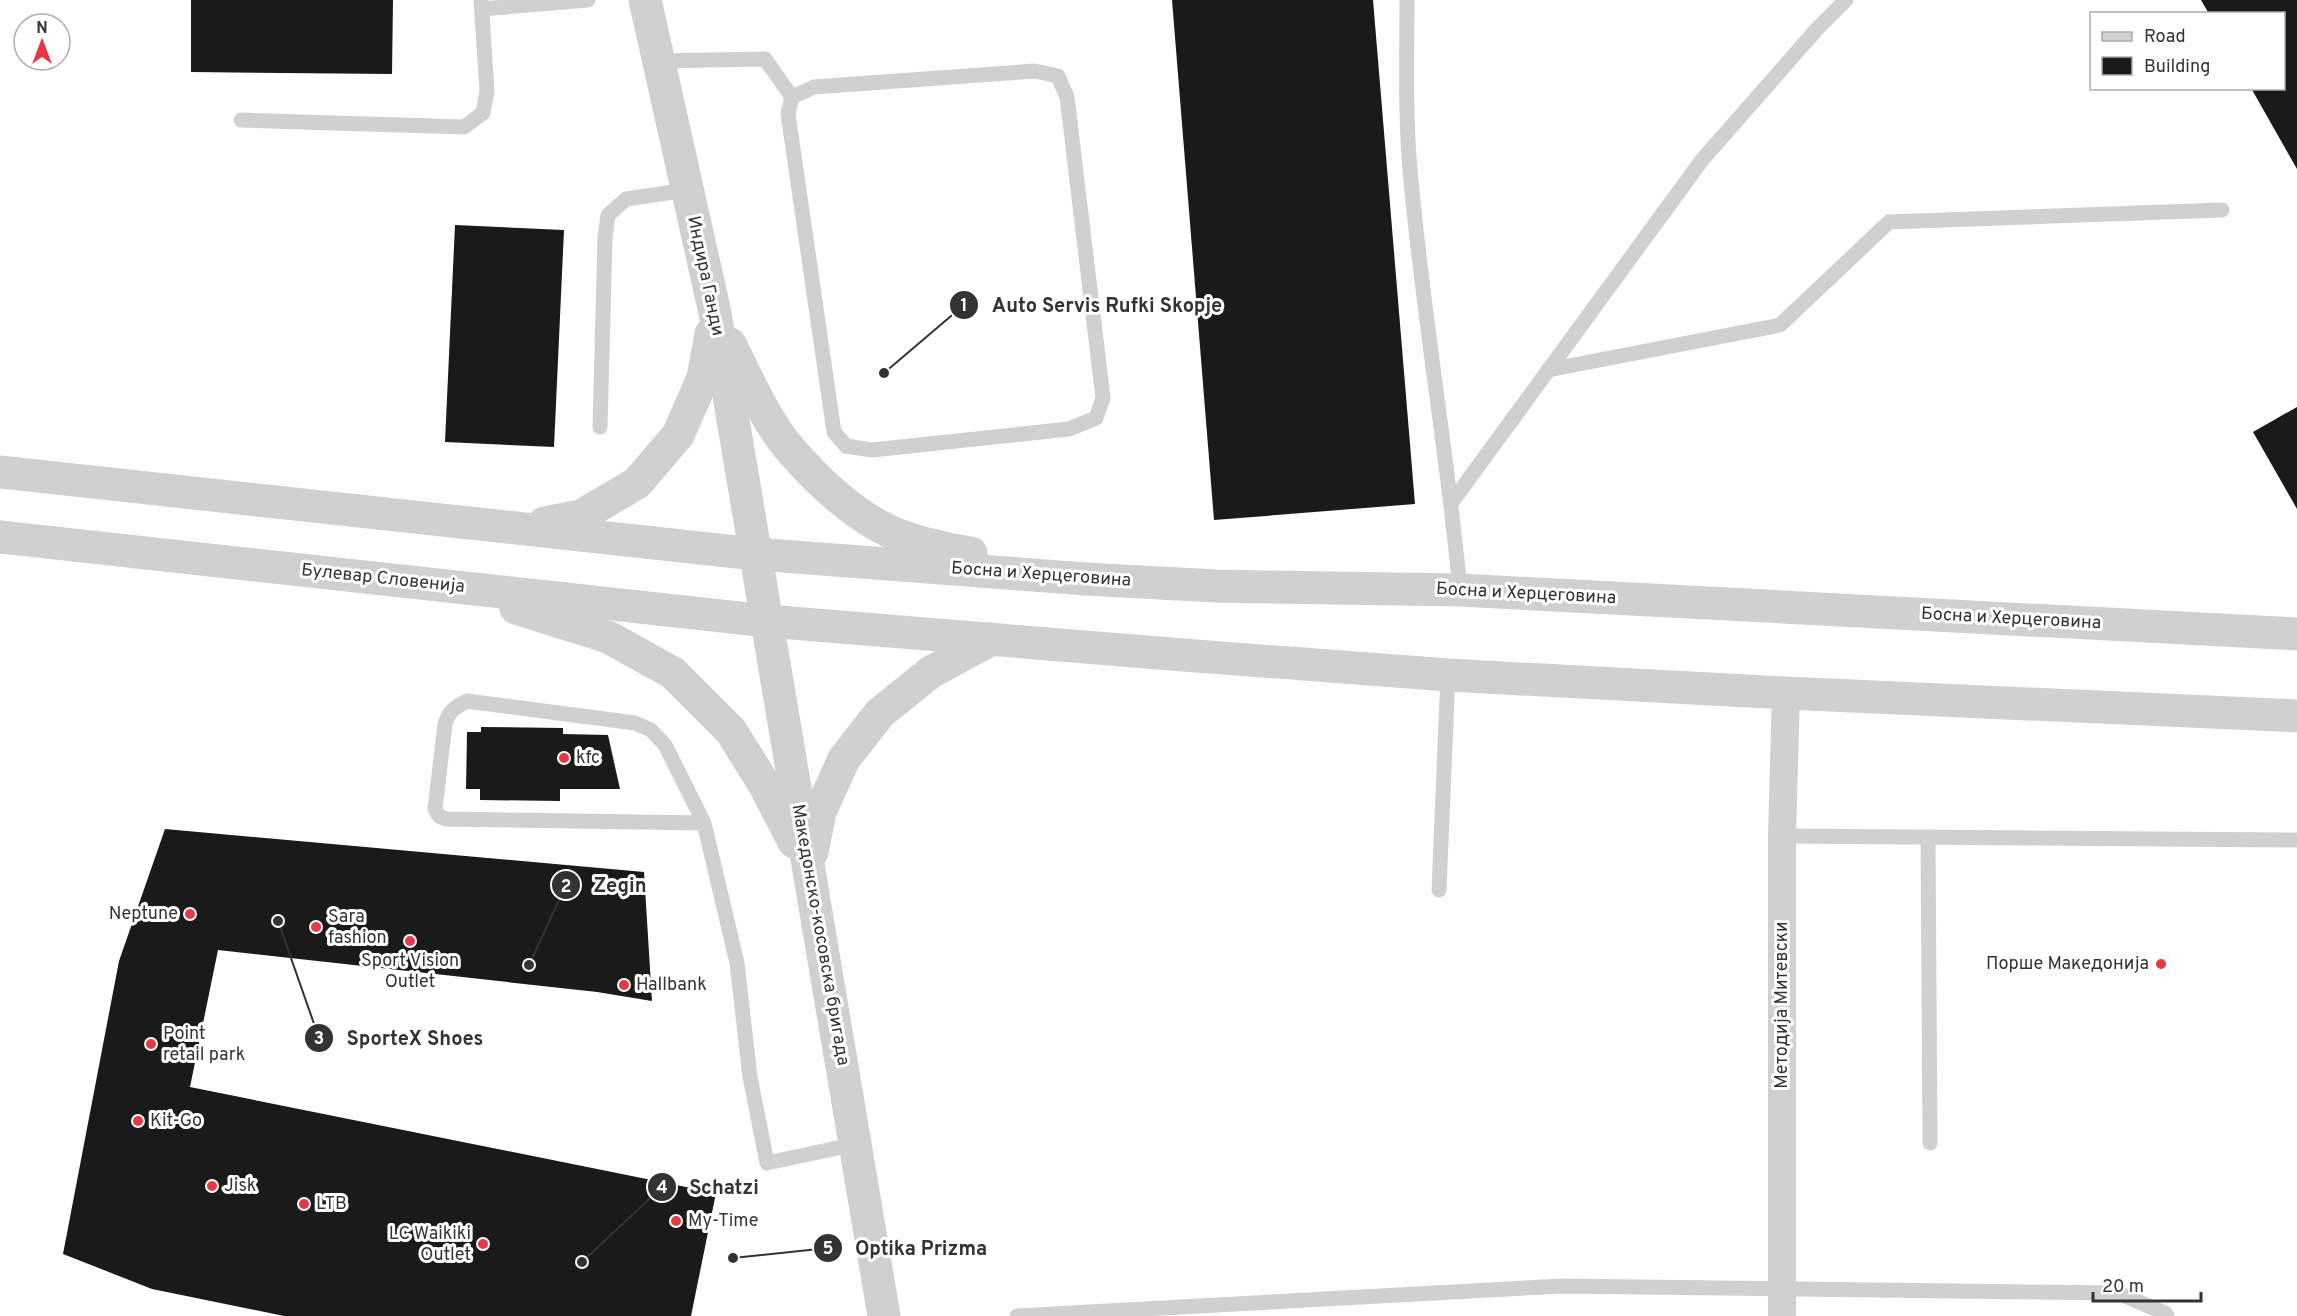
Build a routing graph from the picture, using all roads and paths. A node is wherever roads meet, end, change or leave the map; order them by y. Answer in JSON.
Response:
{"nodes":[{"id":1,"x":588,"y":0,"type":"edge"},
{"id":2,"x":645,"y":0,"type":"edge"},
{"id":3,"x":1407,"y":0,"type":"edge"},
{"id":4,"x":1846,"y":0,"type":"edge"},
{"id":5,"x":482,"y":5,"type":"edge"},
{"id":6,"x":659,"y":61,"type":"junction"},
{"id":7,"x":792,"y":97,"type":"junction"},
{"id":8,"x":241,"y":120,"type":"dead end"},
{"id":9,"x":687,"y":190,"type":"junction"},
{"id":10,"x":2222,"y":210,"type":"dead end"},
{"id":11,"x":715,"y":313,"type":"junction"},
{"id":12,"x":1548,"y":370,"type":"junction"},
{"id":13,"x":600,"y":427,"type":"dead end"},
{"id":14,"x":0,"y":472,"type":"edge"},
{"id":15,"x":1452,"y":502,"type":"junction"},
{"id":16,"x":519,"y":528,"type":"junction"},
{"id":17,"x":0,"y":537,"type":"edge"},
{"id":18,"x":755,"y":554,"type":"junction"},
{"id":19,"x":1086,"y":579,"type":"junction"},
{"id":20,"x":445,"y":586,"type":"junction"},
{"id":21,"x":1460,"y":590,"type":"junction"},
{"id":22,"x":766,"y":621,"type":"junction"},
{"id":23,"x":2297,"y":634,"type":"edge"},
{"id":24,"x":993,"y":639,"type":"junction"},
{"id":25,"x":1448,"y":675,"type":"junction"},
{"id":26,"x":1786,"y":693,"type":"junction"},
{"id":27,"x":2297,"y":716,"type":"edge"},
{"id":28,"x":704,"y":823,"type":"junction"},
{"id":29,"x":1782,"y":836,"type":"junction"},
{"id":30,"x":1928,"y":837,"type":"junction"},
{"id":31,"x":2297,"y":840,"type":"edge"},
{"id":32,"x":808,"y":869,"type":"junction"},
{"id":33,"x":1439,"y":890,"type":"dead end"},
{"id":34,"x":1930,"y":1143,"type":"dead end"},
{"id":35,"x":856,"y":1144,"type":"junction"},
{"id":36,"x":1782,"y":1303,"type":"edge"},
{"id":37,"x":884,"y":1316,"type":"edge"},
{"id":38,"x":1017,"y":1316,"type":"edge"},
{"id":39,"x":2167,"y":1316,"type":"edge"}],
"edges":[{"from":1,"to":5,"type":"lane"},
{"from":2,"to":6,"type":"street","name":"Индира Ганди"},
{"from":3,"to":15,"type":"lane"},
{"from":4,"to":12,"type":"lane"},
{"from":5,"to":8,"type":"lane"},
{"from":6,"to":7,"type":"lane"},
{"from":6,"to":9,"type":"street","name":"Индира Ганди"},
{"from":7,"to":7,"type":"lane"},
{"from":9,"to":11,"type":"street","name":"Индира Ганди"},
{"from":9,"to":13,"type":"lane"},
{"from":10,"to":12,"type":"lane"},
{"from":11,"to":16,"type":"street"},
{"from":11,"to":18,"type":"street","name":"Индира Ганди"},
{"from":11,"to":19,"type":"street"},
{"from":12,"to":15,"type":"lane"},
{"from":14,"to":16,"type":"street"},
{"from":15,"to":21,"type":"lane"},
{"from":16,"to":18,"type":"street"},
{"from":17,"to":20,"type":"street","name":"Булевар Словенија"},
{"from":18,"to":19,"type":"street","name":"Босна и Херцеговина"},
{"from":18,"to":22,"type":"street","name":"Македонско-косовска бригада"},
{"from":19,"to":21,"type":"street","name":"Босна и Херцеговина"},
{"from":20,"to":22,"type":"street","name":"Булевар Словенија"},
{"from":20,"to":32,"type":"street"},
{"from":21,"to":23,"type":"street","name":"Босна и Херцеговина"},
{"from":22,"to":24,"type":"street"},
{"from":22,"to":32,"type":"street","name":"Македонско-косовска бригада"},
{"from":24,"to":25,"type":"street"},
{"from":24,"to":32,"type":"street"},
{"from":25,"to":26,"type":"street"},
{"from":25,"to":33,"type":"lane"},
{"from":26,"to":27,"type":"street"},
{"from":26,"to":29,"type":"street","name":"Методија Митевски"},
{"from":28,"to":28,"type":"lane"},
{"from":28,"to":35,"type":"lane"},
{"from":29,"to":30,"type":"lane"},
{"from":29,"to":36,"type":"street","name":"Методија Митевски"},
{"from":30,"to":31,"type":"lane"},
{"from":30,"to":34,"type":"lane"},
{"from":32,"to":35,"type":"street","name":"Македонско-косовска бригада"},
{"from":35,"to":37,"type":"street","name":"Македонско-косовска бригада"},
{"from":36,"to":38,"type":"lane"},
{"from":36,"to":39,"type":"lane"}]}
